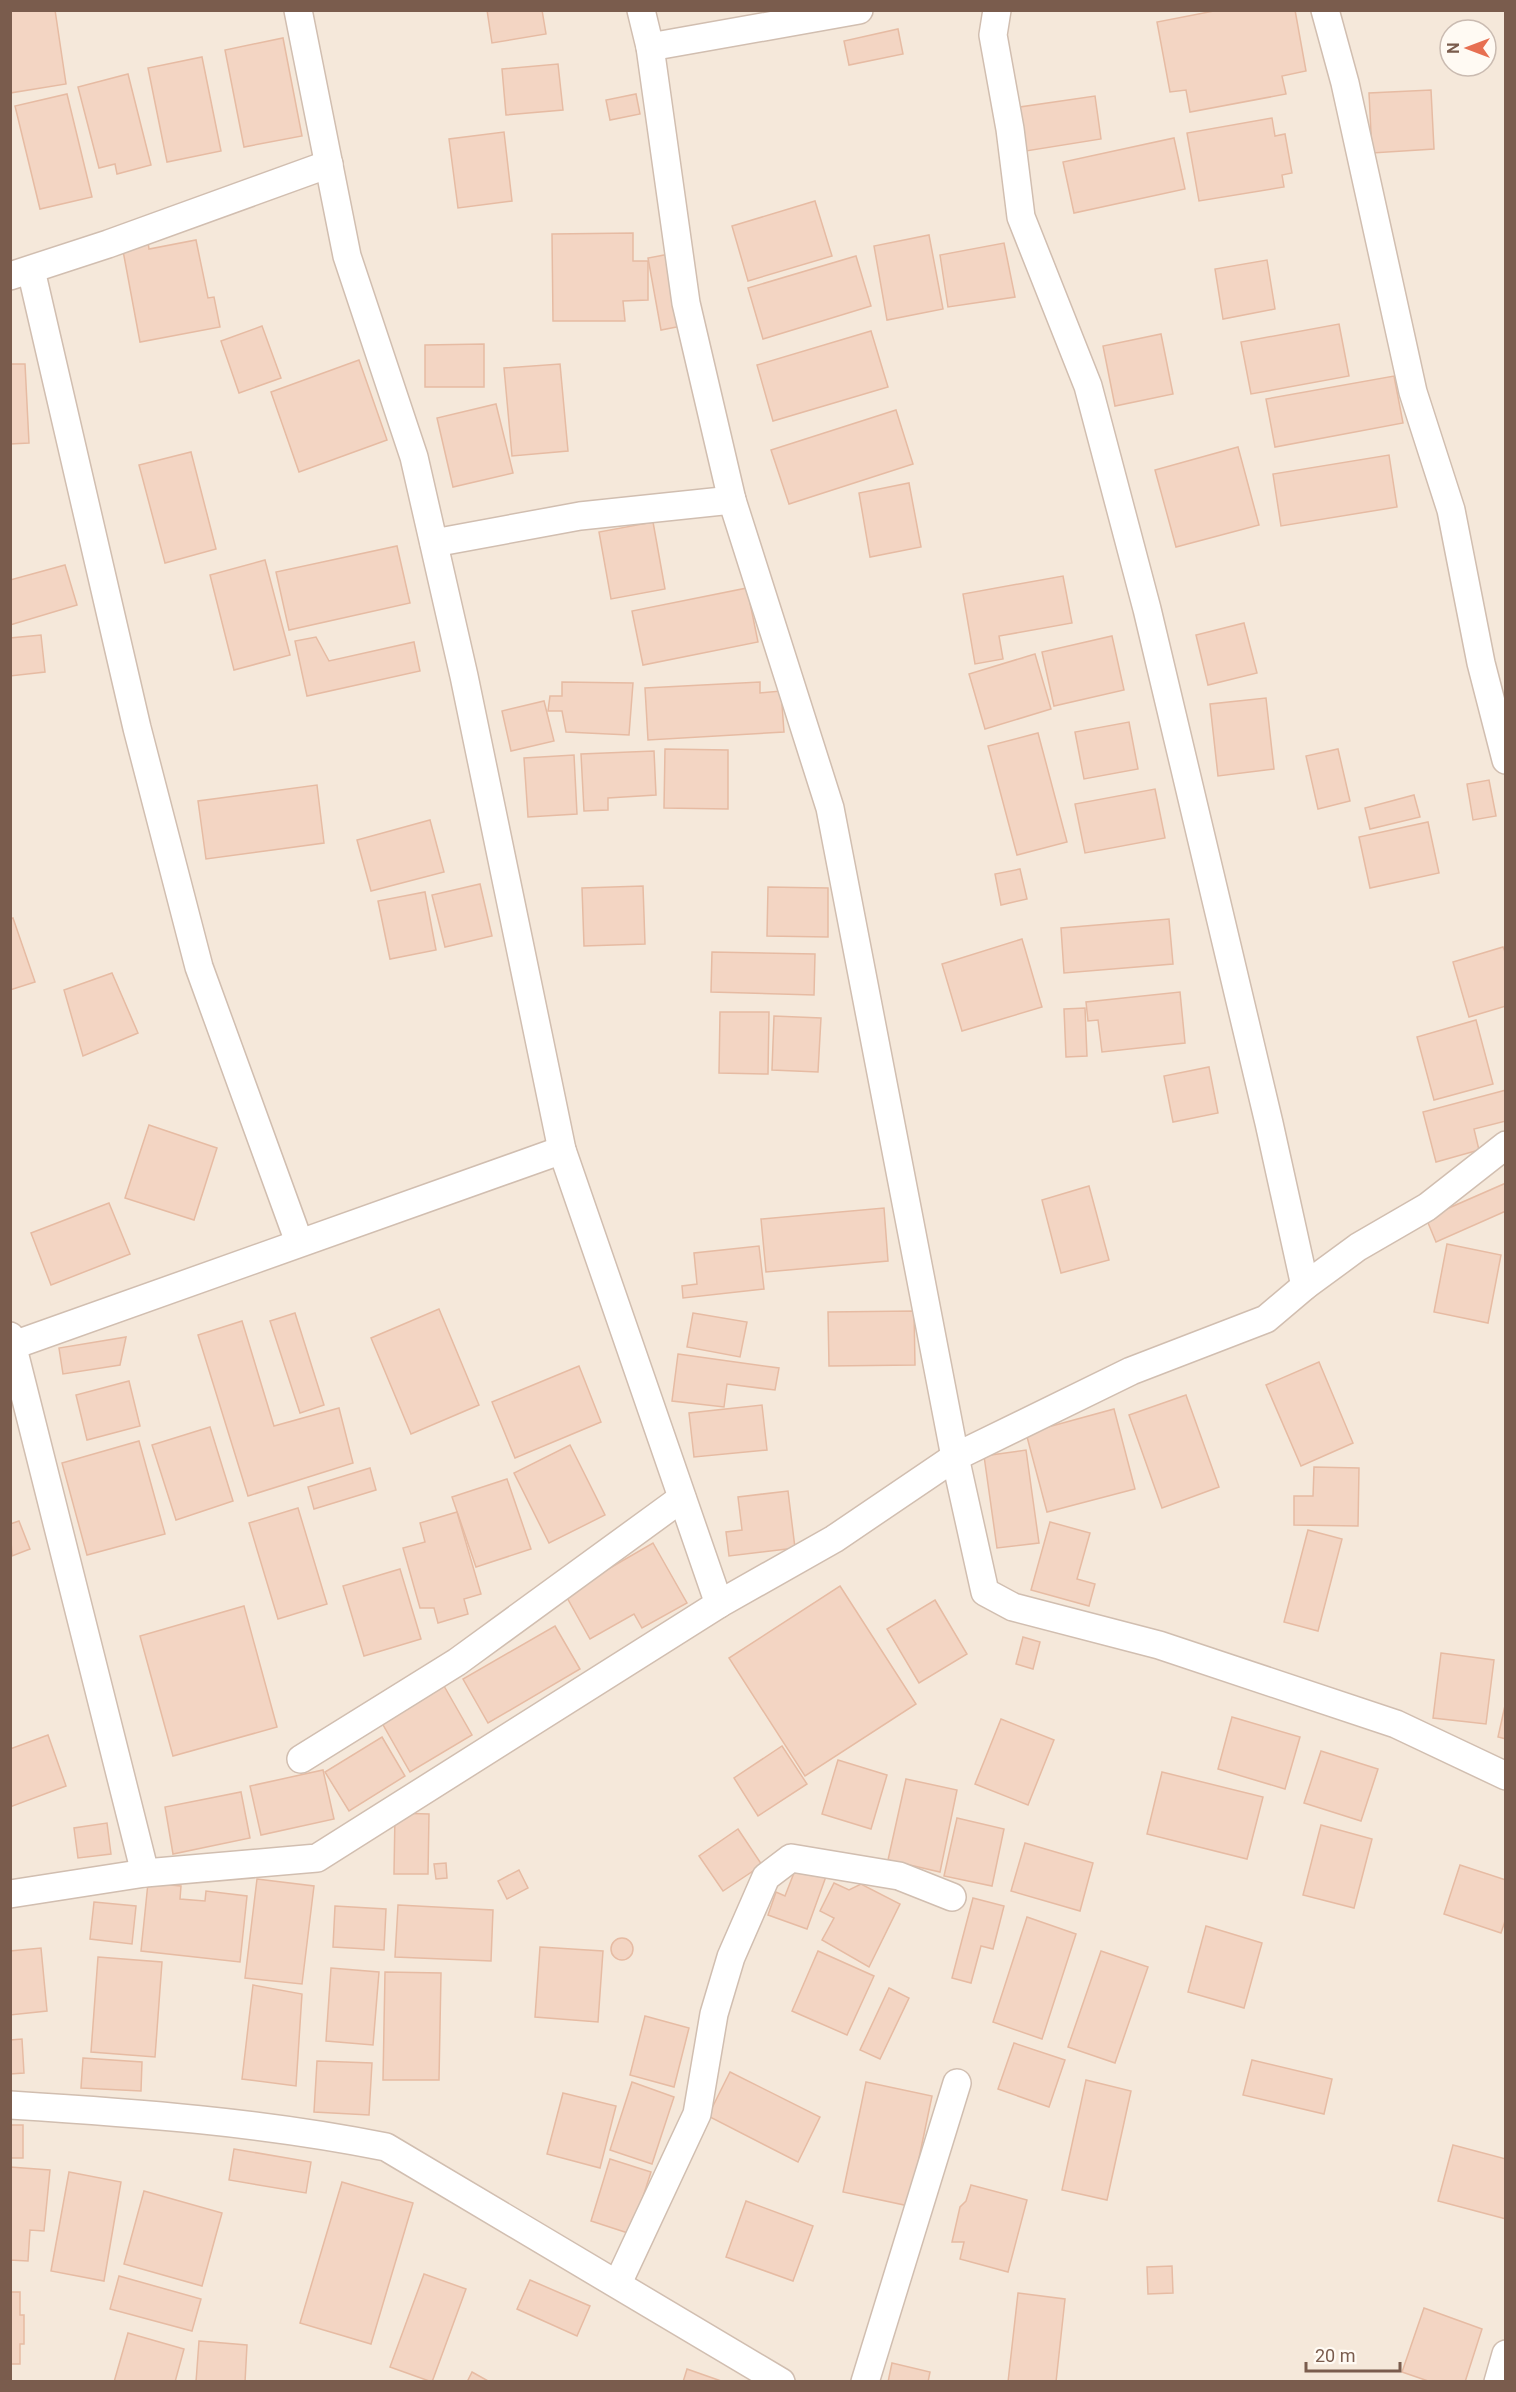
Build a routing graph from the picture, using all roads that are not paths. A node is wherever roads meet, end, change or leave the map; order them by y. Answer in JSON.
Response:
{"nodes":[{"id":1,"x":298,"y":10,"type":"edge"},
{"id":2,"x":641,"y":10,"type":"edge"},
{"id":3,"x":859,"y":10,"type":"edge"},
{"id":4,"x":997,"y":10,"type":"edge"},
{"id":5,"x":1325,"y":10,"type":"edge"},
{"id":6,"x":650,"y":47,"type":"junction"},
{"id":7,"x":329,"y":164,"type":"junction"},
{"id":8,"x":21,"y":273,"type":"edge"},
{"id":9,"x":732,"y":500,"type":"junction"},
{"id":10,"x":434,"y":543,"type":"junction"},
{"id":11,"x":1506,"y":760,"type":"edge"},
{"id":12,"x":1506,"y":1145,"type":"edge"},
{"id":13,"x":561,"y":1150,"type":"junction"},
{"id":14,"x":299,"y":1242,"type":"junction"},
{"id":15,"x":1305,"y":1286,"type":"junction"},
{"id":16,"x":12,"y":1340,"type":"edge"},
{"id":17,"x":955,"y":1457,"type":"junction"},
{"id":18,"x":682,"y":1498,"type":"junction"},
{"id":19,"x":719,"y":1604,"type":"junction"},
{"id":20,"x":301,"y":1759,"type":"dead end"},
{"id":21,"x":1506,"y":1776,"type":"edge"},
{"id":22,"x":145,"y":1873,"type":"junction"},
{"id":23,"x":10,"y":1894,"type":"edge"},
{"id":24,"x":952,"y":1897,"type":"dead end"},
{"id":25,"x":957,"y":2084,"type":"dead end"},
{"id":26,"x":10,"y":2105,"type":"edge"},
{"id":27,"x":618,"y":2283,"type":"junction"},
{"id":28,"x":1506,"y":2354,"type":"edge"},
{"id":29,"x":781,"y":2382,"type":"edge"},
{"id":30,"x":865,"y":2382,"type":"edge"},
{"id":31,"x":1498,"y":2382,"type":"edge"}],
"edges":[{"from":1,"to":7,"type":"street"},
{"from":2,"to":6,"type":"street"},
{"from":3,"to":6,"type":"street"},
{"from":4,"to":15,"type":"street"},
{"from":5,"to":11,"type":"street"},
{"from":6,"to":9,"type":"street"},
{"from":7,"to":8,"type":"street"},
{"from":7,"to":10,"type":"street"},
{"from":8,"to":14,"type":"street"},
{"from":9,"to":10,"type":"street"},
{"from":9,"to":17,"type":"street"},
{"from":10,"to":13,"type":"street"},
{"from":12,"to":15,"type":"street"},
{"from":13,"to":14,"type":"street"},
{"from":13,"to":18,"type":"street"},
{"from":14,"to":16,"type":"street"},
{"from":15,"to":17,"type":"street"},
{"from":16,"to":22,"type":"street"},
{"from":17,"to":19,"type":"street"},
{"from":17,"to":21,"type":"street"},
{"from":18,"to":19,"type":"street"},
{"from":18,"to":20,"type":"street"},
{"from":19,"to":22,"type":"street"},
{"from":22,"to":23,"type":"street"},
{"from":24,"to":27,"type":"street"},
{"from":25,"to":30,"type":"street"},
{"from":26,"to":27,"type":"street"},
{"from":27,"to":29,"type":"street"},
{"from":28,"to":31,"type":"street"}]}
